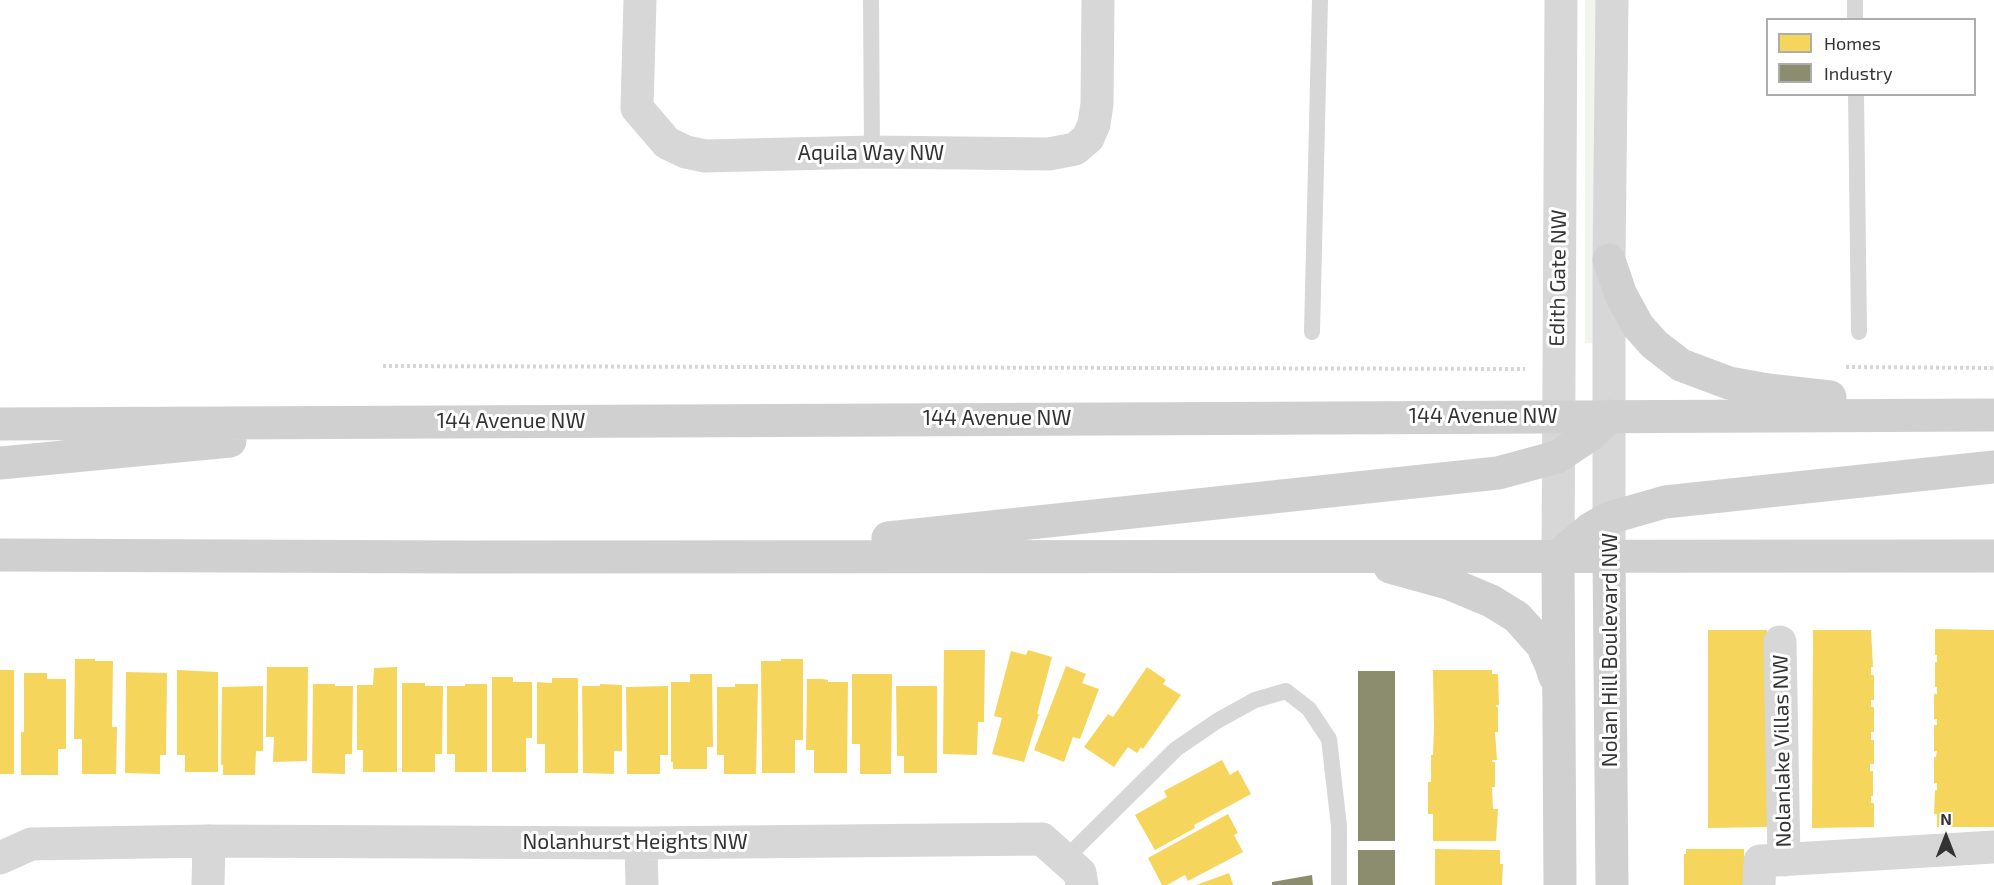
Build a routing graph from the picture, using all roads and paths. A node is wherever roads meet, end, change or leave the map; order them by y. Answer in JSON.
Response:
{"nodes":[{"id":1,"x":640,"y":0,"type":"edge"},
{"id":2,"x":872,"y":0,"type":"edge"},
{"id":3,"x":1098,"y":0,"type":"edge"},
{"id":4,"x":1320,"y":0,"type":"edge"},
{"id":5,"x":1561,"y":0,"type":"edge"},
{"id":6,"x":1612,"y":0,"type":"edge"},
{"id":7,"x":1855,"y":0,"type":"edge"},
{"id":8,"x":1855,"y":18,"type":"edge"},
{"id":9,"x":1856,"y":96,"type":"edge"},
{"id":10,"x":872,"y":152,"type":"junction"},
{"id":11,"x":1609,"y":260,"type":"junction"},
{"id":12,"x":1312,"y":332,"type":"dead end"},
{"id":13,"x":1859,"y":332,"type":"dead end"},
{"id":14,"x":1525,"y":358,"type":"dead end"},
{"id":15,"x":383,"y":366,"type":"dead end"},
{"id":16,"x":1987,"y":415,"type":"edge"},
{"id":17,"x":1557,"y":416,"type":"junction"},
{"id":18,"x":1610,"y":416,"type":"junction"},
{"id":19,"x":438,"y":421,"type":"junction"},
{"id":20,"x":0,"y":424,"type":"edge"},
{"id":21,"x":1557,"y":457,"type":"junction"},
{"id":22,"x":0,"y":464,"type":"edge"},
{"id":23,"x":1994,"y":467,"type":"edge"},
{"id":24,"x":1610,"y":518,"type":"junction"},
{"id":25,"x":0,"y":555,"type":"edge"},
{"id":26,"x":1343,"y":555,"type":"junction"},
{"id":27,"x":1558,"y":556,"type":"junction"},
{"id":28,"x":1609,"y":556,"type":"junction"},
{"id":29,"x":1994,"y":556,"type":"edge"},
{"id":30,"x":710,"y":557,"type":"junction"},
{"id":31,"x":1780,"y":642,"type":"dead end"},
{"id":32,"x":1558,"y":694,"type":"junction"},
{"id":33,"x":209,"y":841,"type":"junction"},
{"id":34,"x":641,"y":843,"type":"junction"},
{"id":35,"x":1994,"y":847,"type":"edge"},
{"id":36,"x":0,"y":858,"type":"edge"},
{"id":37,"x":1784,"y":860,"type":"junction"},
{"id":38,"x":1073,"y":872,"type":"edge"},
{"id":39,"x":208,"y":885,"type":"edge"},
{"id":40,"x":642,"y":885,"type":"edge"},
{"id":41,"x":1339,"y":885,"type":"edge"},
{"id":42,"x":1560,"y":885,"type":"edge"},
{"id":43,"x":1612,"y":885,"type":"edge"},
{"id":44,"x":1759,"y":885,"type":"edge"}],
"edges":[{"from":1,"to":10,"type":"street","name":"Aquila Way NW"},
{"from":2,"to":10,"type":"lane"},
{"from":3,"to":10,"type":"street","name":"Aquila Way NW"},
{"from":4,"to":12,"type":"lane"},
{"from":5,"to":17,"type":"street","name":"Edith Gate NW"},
{"from":6,"to":11,"type":"street"},
{"from":7,"to":8,"type":"lane"},
{"from":9,"to":13,"type":"lane"},
{"from":11,"to":16,"type":"main road"},
{"from":11,"to":18,"type":"street"},
{"from":14,"to":15,"type":"path"},
{"from":16,"to":18,"type":"main road","name":"144 Avenue NW"},
{"from":17,"to":18,"type":"main road","name":"144 Avenue NW"},
{"from":17,"to":19,"type":"main road","name":"144 Avenue NW"},
{"from":17,"to":21,"type":"street","name":"Edith Gate NW"},
{"from":18,"to":21,"type":"main road"},
{"from":18,"to":24,"type":"street","name":"Nolan Hill Boulevard NW"},
{"from":19,"to":20,"type":"main road","name":"144 Avenue NW"},
{"from":19,"to":22,"type":"main road"},
{"from":21,"to":27,"type":"street","name":"Edith Gate NW"},
{"from":21,"to":30,"type":"main road"},
{"from":23,"to":24,"type":"main road"},
{"from":24,"to":27,"type":"main road"},
{"from":24,"to":28,"type":"street","name":"Nolan Hill Boulevard NW"},
{"from":25,"to":30,"type":"main road"},
{"from":26,"to":27,"type":"main road"},
{"from":26,"to":30,"type":"main road"},
{"from":26,"to":32,"type":"main road"},
{"from":27,"to":28,"type":"main road"},
{"from":27,"to":32,"type":"main road"},
{"from":28,"to":29,"type":"main road"},
{"from":28,"to":43,"type":"main road","name":"Nolan Hill Boulevard NW"},
{"from":31,"to":37,"type":"street","name":"Nolanlake Villas NW"},
{"from":32,"to":42,"type":"main road"},
{"from":33,"to":34,"type":"street","name":"Nolanhurst Heights NW"},
{"from":33,"to":36,"type":"street","name":"Nolanhurst Heights NW"},
{"from":33,"to":39,"type":"street"},
{"from":34,"to":38,"type":"street","name":"Nolanhurst Heights NW"},
{"from":34,"to":40,"type":"street"},
{"from":35,"to":37,"type":"street","name":"Nolanlake Villas NW"},
{"from":37,"to":44,"type":"street","name":"Nolanlake Villas NW"},
{"from":38,"to":41,"type":"lane"}]}
